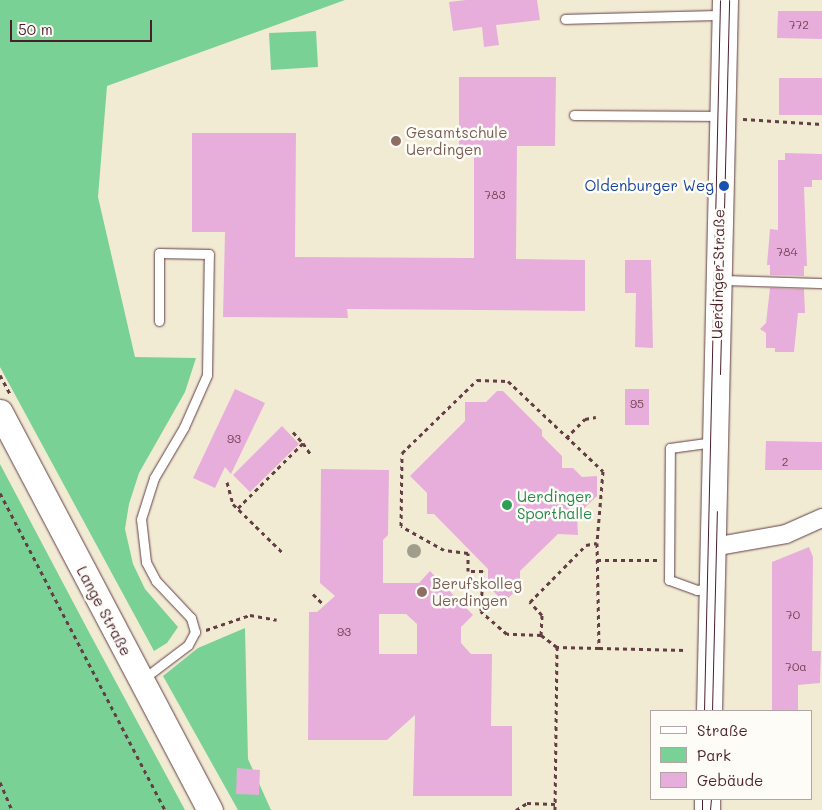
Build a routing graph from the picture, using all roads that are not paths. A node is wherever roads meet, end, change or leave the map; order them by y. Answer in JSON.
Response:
{"nodes":[{"id":1,"x":724,"y":8,"type":"edge"},
{"id":2,"x":565,"y":19,"type":"dead end"},
{"id":3,"x":574,"y":115,"type":"dead end"},
{"id":4,"x":722,"y":116,"type":"junction"},
{"id":5,"x":718,"y":280,"type":"junction"},
{"id":6,"x":822,"y":283,"type":"edge"},
{"id":7,"x":159,"y":321,"type":"dead end"},
{"id":8,"x":0,"y":412,"type":"edge"},
{"id":9,"x":714,"y":442,"type":"junction"},
{"id":10,"x":822,"y":518,"type":"edge"},
{"id":11,"x":712,"y":547,"type":"junction"},
{"id":12,"x":711,"y":588,"type":"junction"},
{"id":13,"x":141,"y":680,"type":"junction"},
{"id":14,"x":709,"y":710,"type":"edge"},
{"id":15,"x":210,"y":810,"type":"edge"}],
"edges":[{"from":1,"to":2,"type":"lane"},
{"from":1,"to":4,"type":"street","name":"Uerdinger Straße"},
{"from":3,"to":4,"type":"lane"},
{"from":4,"to":5,"type":"street","name":"Uerdinger Straße"},
{"from":5,"to":6,"type":"lane"},
{"from":5,"to":9,"type":"street","name":"Uerdinger Straße"},
{"from":7,"to":13,"type":"lane"},
{"from":8,"to":13,"type":"street","name":"Lange Straße"},
{"from":9,"to":11,"type":"street","name":"Uerdinger Straße"},
{"from":9,"to":12,"type":"lane"},
{"from":10,"to":11,"type":"street"},
{"from":11,"to":12,"type":"street","name":"Uerdinger Straße"},
{"from":12,"to":14,"type":"street","name":"Uerdinger Straße"},
{"from":13,"to":15,"type":"street","name":"Lange Straße"}]}
